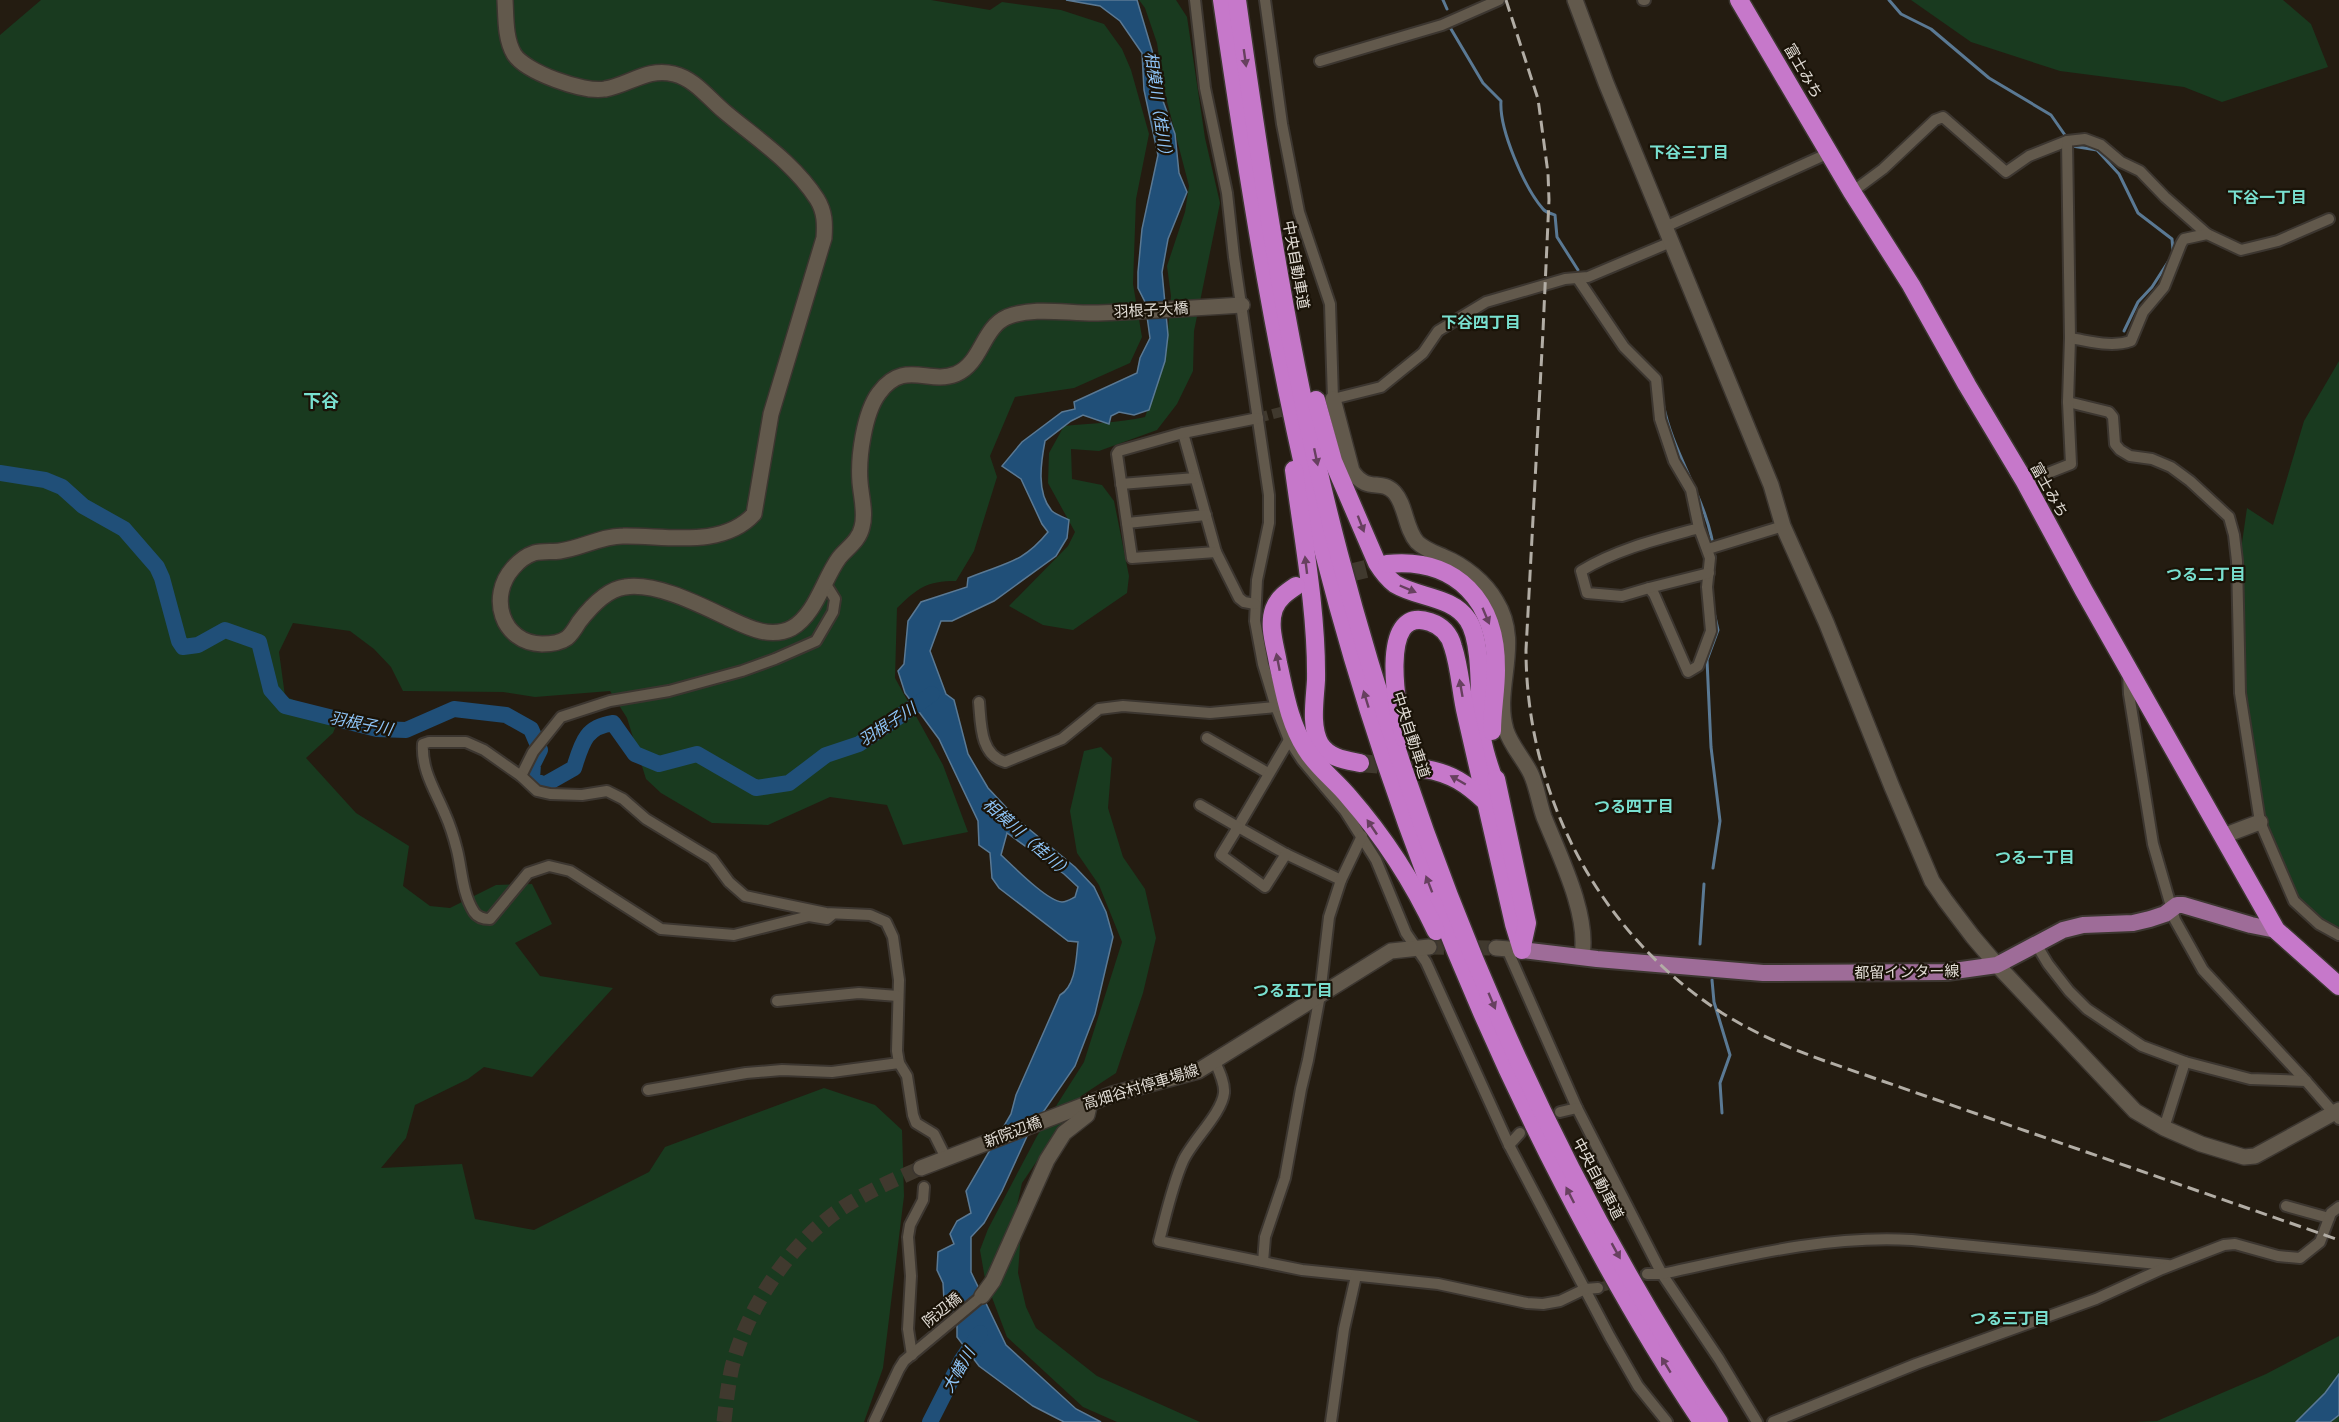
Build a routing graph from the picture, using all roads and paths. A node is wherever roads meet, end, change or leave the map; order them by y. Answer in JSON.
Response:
{"nodes":[{"id":1,"x":505,"y":0,"type":"edge"},
{"id":2,"x":1195,"y":0,"type":"edge"},
{"id":3,"x":1222,"y":0,"type":"edge"},
{"id":4,"x":1237,"y":0,"type":"edge"},
{"id":5,"x":1265,"y":0,"type":"edge"},
{"id":6,"x":1499,"y":0,"type":"edge"},
{"id":7,"x":1575,"y":0,"type":"edge"},
{"id":8,"x":1739,"y":0,"type":"edge"},
{"id":9,"x":1320,"y":61,"type":"dead end"},
{"id":10,"x":2067,"y":141,"type":"junction"},
{"id":11,"x":1829,"y":153,"type":"junction"},
{"id":12,"x":1852,"y":192,"type":"junction"},
{"id":13,"x":2330,"y":219,"type":"dead end"},
{"id":14,"x":1665,"y":227,"type":"junction"},
{"id":15,"x":1272,"y":234,"type":"junction"},
{"id":16,"x":2206,"y":234,"type":"junction"},
{"id":17,"x":1671,"y":242,"type":"junction"},
{"id":18,"x":1578,"y":279,"type":"junction"},
{"id":19,"x":1242,"y":305,"type":"junction"},
{"id":20,"x":1275,"y":329,"type":"junction"},
{"id":21,"x":2070,"y":338,"type":"junction"},
{"id":22,"x":1333,"y":399,"type":"junction"},
{"id":23,"x":2068,"y":402,"type":"junction"},
{"id":24,"x":1258,"y":418,"type":"junction"},
{"id":25,"x":1183,"y":433,"type":"junction"},
{"id":26,"x":1196,"y":478,"type":"junction"},
{"id":27,"x":2025,"y":482,"type":"junction"},
{"id":28,"x":1121,"y":484,"type":"junction"},
{"id":29,"x":1206,"y":515,"type":"junction"},
{"id":30,"x":1127,"y":523,"type":"junction"},
{"id":31,"x":1783,"y":525,"type":"junction"},
{"id":32,"x":1699,"y":528,"type":"junction"},
{"id":33,"x":1708,"y":549,"type":"junction"},
{"id":34,"x":1216,"y":552,"type":"junction"},
{"id":35,"x":1387,"y":564,"type":"tunnel mouth"},
{"id":36,"x":1709,"y":573,"type":"junction"},
{"id":37,"x":825,"y":584,"type":"junction"},
{"id":38,"x":1296,"y":586,"type":"tunnel mouth"},
{"id":39,"x":1649,"y":588,"type":"junction"},
{"id":40,"x":1255,"y":604,"type":"junction"},
{"id":41,"x":2128,"y":668,"type":"junction"},
{"id":42,"x":979,"y":702,"type":"dead end"},
{"id":43,"x":1276,"y":707,"type":"junction"},
{"id":44,"x":1207,"y":738,"type":"dead end"},
{"id":45,"x":1290,"y":740,"type":"junction"},
{"id":46,"x":1360,"y":762,"type":"tunnel mouth"},
{"id":47,"x":1425,"y":769,"type":"tunnel mouth"},
{"id":48,"x":1268,"y":773,"type":"junction"},
{"id":49,"x":521,"y":776,"type":"junction"},
{"id":50,"x":1492,"y":796,"type":"junction"},
{"id":51,"x":1200,"y":804,"type":"dead end"},
{"id":52,"x":2260,"y":822,"type":"junction"},
{"id":53,"x":1238,"y":827,"type":"junction"},
{"id":54,"x":1362,"y":836,"type":"junction"},
{"id":55,"x":2223,"y":836,"type":"junction"},
{"id":56,"x":1286,"y":854,"type":"junction"},
{"id":57,"x":1341,"y":880,"type":"junction"},
{"id":58,"x":1451,"y":904,"type":"junction"},
{"id":59,"x":2171,"y":909,"type":"junction"},
{"id":60,"x":833,"y":914,"type":"junction"},
{"id":61,"x":2276,"y":930,"type":"junction"},
{"id":62,"x":2339,"y":935,"type":"edge"},
{"id":63,"x":2037,"y":944,"type":"junction"},
{"id":64,"x":1422,"y":947,"type":"junction"},
{"id":65,"x":1508,"y":949,"type":"junction"},
{"id":66,"x":1582,"y":956,"type":"junction"},
{"id":67,"x":1996,"y":965,"type":"junction"},
{"id":68,"x":2339,"y":986,"type":"edge"},
{"id":69,"x":1320,"y":995,"type":"junction"},
{"id":70,"x":898,"y":996,"type":"junction"},
{"id":71,"x":777,"y":1001,"type":"dead end"},
{"id":72,"x":1215,"y":1062,"type":"junction"},
{"id":73,"x":2186,"y":1062,"type":"junction"},
{"id":74,"x":899,"y":1063,"type":"junction"},
{"id":75,"x":2306,"y":1081,"type":"junction"},
{"id":76,"x":648,"y":1090,"type":"dead end"},
{"id":77,"x":1521,"y":1099,"type":"junction"},
{"id":78,"x":1090,"y":1102,"type":"junction"},
{"id":79,"x":1577,"y":1108,"type":"junction"},
{"id":80,"x":1073,"y":1109,"type":"joint"},
{"id":81,"x":1560,"y":1112,"type":"dead end"},
{"id":82,"x":2337,"y":1114,"type":"edge"},
{"id":83,"x":2164,"y":1128,"type":"junction"},
{"id":84,"x":1520,"y":1133,"type":"dead end"},
{"id":85,"x":1509,"y":1145,"type":"junction"},
{"id":86,"x":949,"y":1157,"type":"junction"},
{"id":87,"x":921,"y":1168,"type":"tunnel mouth"},
{"id":88,"x":924,"y":1187,"type":"dead end"},
{"id":89,"x":2286,"y":1206,"type":"dead end"},
{"id":90,"x":2339,"y":1207,"type":"edge"},
{"id":91,"x":2329,"y":1218,"type":"junction"},
{"id":92,"x":1263,"y":1262,"type":"junction"},
{"id":93,"x":2171,"y":1265,"type":"junction"},
{"id":94,"x":1647,"y":1274,"type":"tunnel mouth"},
{"id":95,"x":1662,"y":1274,"type":"junction"},
{"id":96,"x":1356,"y":1276,"type":"junction"},
{"id":97,"x":1598,"y":1288,"type":"tunnel mouth"},
{"id":98,"x":1585,"y":1289,"type":"junction"},
{"id":99,"x":982,"y":1296,"type":"joint"},
{"id":100,"x":912,"y":1355,"type":"junction"},
{"id":101,"x":1707,"y":1417,"type":"edge"},
{"id":102,"x":874,"y":1422,"type":"edge"},
{"id":103,"x":1331,"y":1422,"type":"edge"},
{"id":104,"x":1667,"y":1422,"type":"edge"},
{"id":105,"x":1757,"y":1422,"type":"edge"},
{"id":106,"x":1773,"y":1422,"type":"edge"}],
"edges":[{"from":1,"to":37,"type":"street","name":"羽根子大橋"},
{"from":2,"to":19,"type":"street"},
{"from":3,"to":20,"type":"highway","name":"中央自動車道"},
{"from":4,"to":15,"type":"highway","name":"中央自動車道","one_way":true},
{"from":5,"to":22,"type":"street"},
{"from":6,"to":9,"type":"street"},
{"from":7,"to":14,"type":"street"},
{"from":8,"to":11,"type":"highway","name":"富士みち"},
{"from":10,"to":12,"type":"street"},
{"from":10,"to":16,"type":"street"},
{"from":10,"to":21,"type":"street"},
{"from":11,"to":12,"type":"highway","name":"富士みち"},
{"from":11,"to":14,"type":"street"},
{"from":12,"to":27,"type":"highway","name":"富士みち"},
{"from":13,"to":16,"type":"street"},
{"from":14,"to":17,"type":"street"},
{"from":15,"to":50,"type":"highway","one_way":true},
{"from":15,"to":58,"type":"highway","name":"中央自動車道","one_way":true},
{"from":16,"to":21,"type":"street"},
{"from":17,"to":18,"type":"street"},
{"from":17,"to":31,"type":"street"},
{"from":18,"to":22,"type":"street"},
{"from":18,"to":32,"type":"street"},
{"from":19,"to":24,"type":"street"},
{"from":19,"to":37,"type":"street","name":"羽根子大橋"},
{"from":46,"to":20,"type":"highway","one_way":true},
{"from":77,"to":20,"type":"highway","name":"中央自動車道","one_way":true},
{"from":21,"to":23,"type":"street"},
{"from":22,"to":66,"type":"street"},
{"from":23,"to":27,"type":"street"},
{"from":23,"to":52,"type":"street"},
{"from":24,"to":25,"type":"street"},
{"from":24,"to":40,"type":"street"},
{"from":25,"to":26,"type":"street"},
{"from":25,"to":28,"type":"street"},
{"from":26,"to":28,"type":"street"},
{"from":26,"to":29,"type":"street"},
{"from":27,"to":41,"type":"highway","name":"富士みち"},
{"from":28,"to":30,"type":"street"},
{"from":29,"to":30,"type":"street"},
{"from":29,"to":34,"type":"street"},
{"from":30,"to":34,"type":"street"},
{"from":31,"to":33,"type":"street"},
{"from":31,"to":67,"type":"street"},
{"from":32,"to":33,"type":"street"},
{"from":32,"to":39,"type":"street"},
{"from":33,"to":36,"type":"street"},
{"from":34,"to":40,"type":"street"},
{"from":35,"to":50,"type":"highway","one_way":true},
{"from":36,"to":39,"type":"street"},
{"from":36,"to":39,"type":"street"},
{"from":37,"to":49,"type":"street"},
{"from":77,"to":38,"type":"highway","one_way":true},
{"from":40,"to":43,"type":"street"},
{"from":41,"to":55,"type":"highway","name":"富士みち"},
{"from":41,"to":59,"type":"street"},
{"from":42,"to":43,"type":"street"},
{"from":43,"to":45,"type":"street"},
{"from":44,"to":48,"type":"street"},
{"from":45,"to":48,"type":"street"},
{"from":45,"to":54,"type":"street"},
{"from":50,"to":47,"type":"highway","one_way":true},
{"from":48,"to":53,"type":"street"},
{"from":49,"to":60,"type":"street"},
{"from":49,"to":60,"type":"street"},
{"from":50,"to":58,"type":"highway","one_way":true},
{"from":50,"to":65,"type":"highway"},
{"from":51,"to":53,"type":"street"},
{"from":52,"to":55,"type":"street"},
{"from":52,"to":62,"type":"street"},
{"from":53,"to":56,"type":"street"},
{"from":53,"to":56,"type":"street"},
{"from":54,"to":57,"type":"street"},
{"from":54,"to":64,"type":"street"},
{"from":55,"to":61,"type":"highway","name":"富士みち"},
{"from":56,"to":57,"type":"street"},
{"from":57,"to":69,"type":"street"},
{"from":58,"to":101,"type":"highway","name":"中央自動車道","one_way":true},
{"from":59,"to":61,"type":"main road","name":"都留インター線"},
{"from":59,"to":63,"type":"main road","name":"都留インター線"},
{"from":59,"to":75,"type":"street"},
{"from":60,"to":70,"type":"street"},
{"from":61,"to":68,"type":"highway","name":"富士みち"},
{"from":63,"to":67,"type":"main road","name":"都留インター線"},
{"from":63,"to":73,"type":"street"},
{"from":64,"to":69,"type":"street","name":"高畑谷村停車場線"},
{"from":64,"to":85,"type":"street"},
{"from":65,"to":66,"type":"main road","name":"都留インター線"},
{"from":65,"to":79,"type":"street"},
{"from":66,"to":67,"type":"main road","name":"都留インター線"},
{"from":67,"to":83,"type":"street"},
{"from":69,"to":72,"type":"street","name":"高畑谷村停車場線"},
{"from":69,"to":92,"type":"street"},
{"from":70,"to":71,"type":"street"},
{"from":70,"to":74,"type":"street"},
{"from":72,"to":78,"type":"street","name":"高畑谷村停車場線"},
{"from":72,"to":92,"type":"street"},
{"from":73,"to":75,"type":"street"},
{"from":73,"to":83,"type":"street"},
{"from":74,"to":76,"type":"street"},
{"from":74,"to":86,"type":"street"},
{"from":75,"to":82,"type":"street"},
{"from":101,"to":77,"type":"highway","name":"中央自動車道","one_way":true},
{"from":78,"to":80,"type":"street","name":"高畑谷村停車場線"},
{"from":78,"to":99,"type":"street"},
{"from":79,"to":81,"type":"street"},
{"from":79,"to":95,"type":"street"},
{"from":80,"to":86,"type":"street","name":"新院辺橋"},
{"from":82,"to":83,"type":"street"},
{"from":84,"to":85,"type":"street"},
{"from":85,"to":98,"type":"street"},
{"from":86,"to":87,"type":"street"},
{"from":88,"to":100,"type":"street"},
{"from":89,"to":91,"type":"street"},
{"from":90,"to":91,"type":"street"},
{"from":91,"to":93,"type":"street"},
{"from":92,"to":96,"type":"street"},
{"from":93,"to":95,"type":"street"},
{"from":93,"to":106,"type":"street"},
{"from":94,"to":95,"type":"street"},
{"from":95,"to":105,"type":"street"},
{"from":96,"to":98,"type":"street"},
{"from":96,"to":103,"type":"street"},
{"from":97,"to":98,"type":"street"},
{"from":98,"to":104,"type":"street"},
{"from":99,"to":100,"type":"street","name":"院辺橋"},
{"from":100,"to":102,"type":"street","name":"院辺橋"}]}
